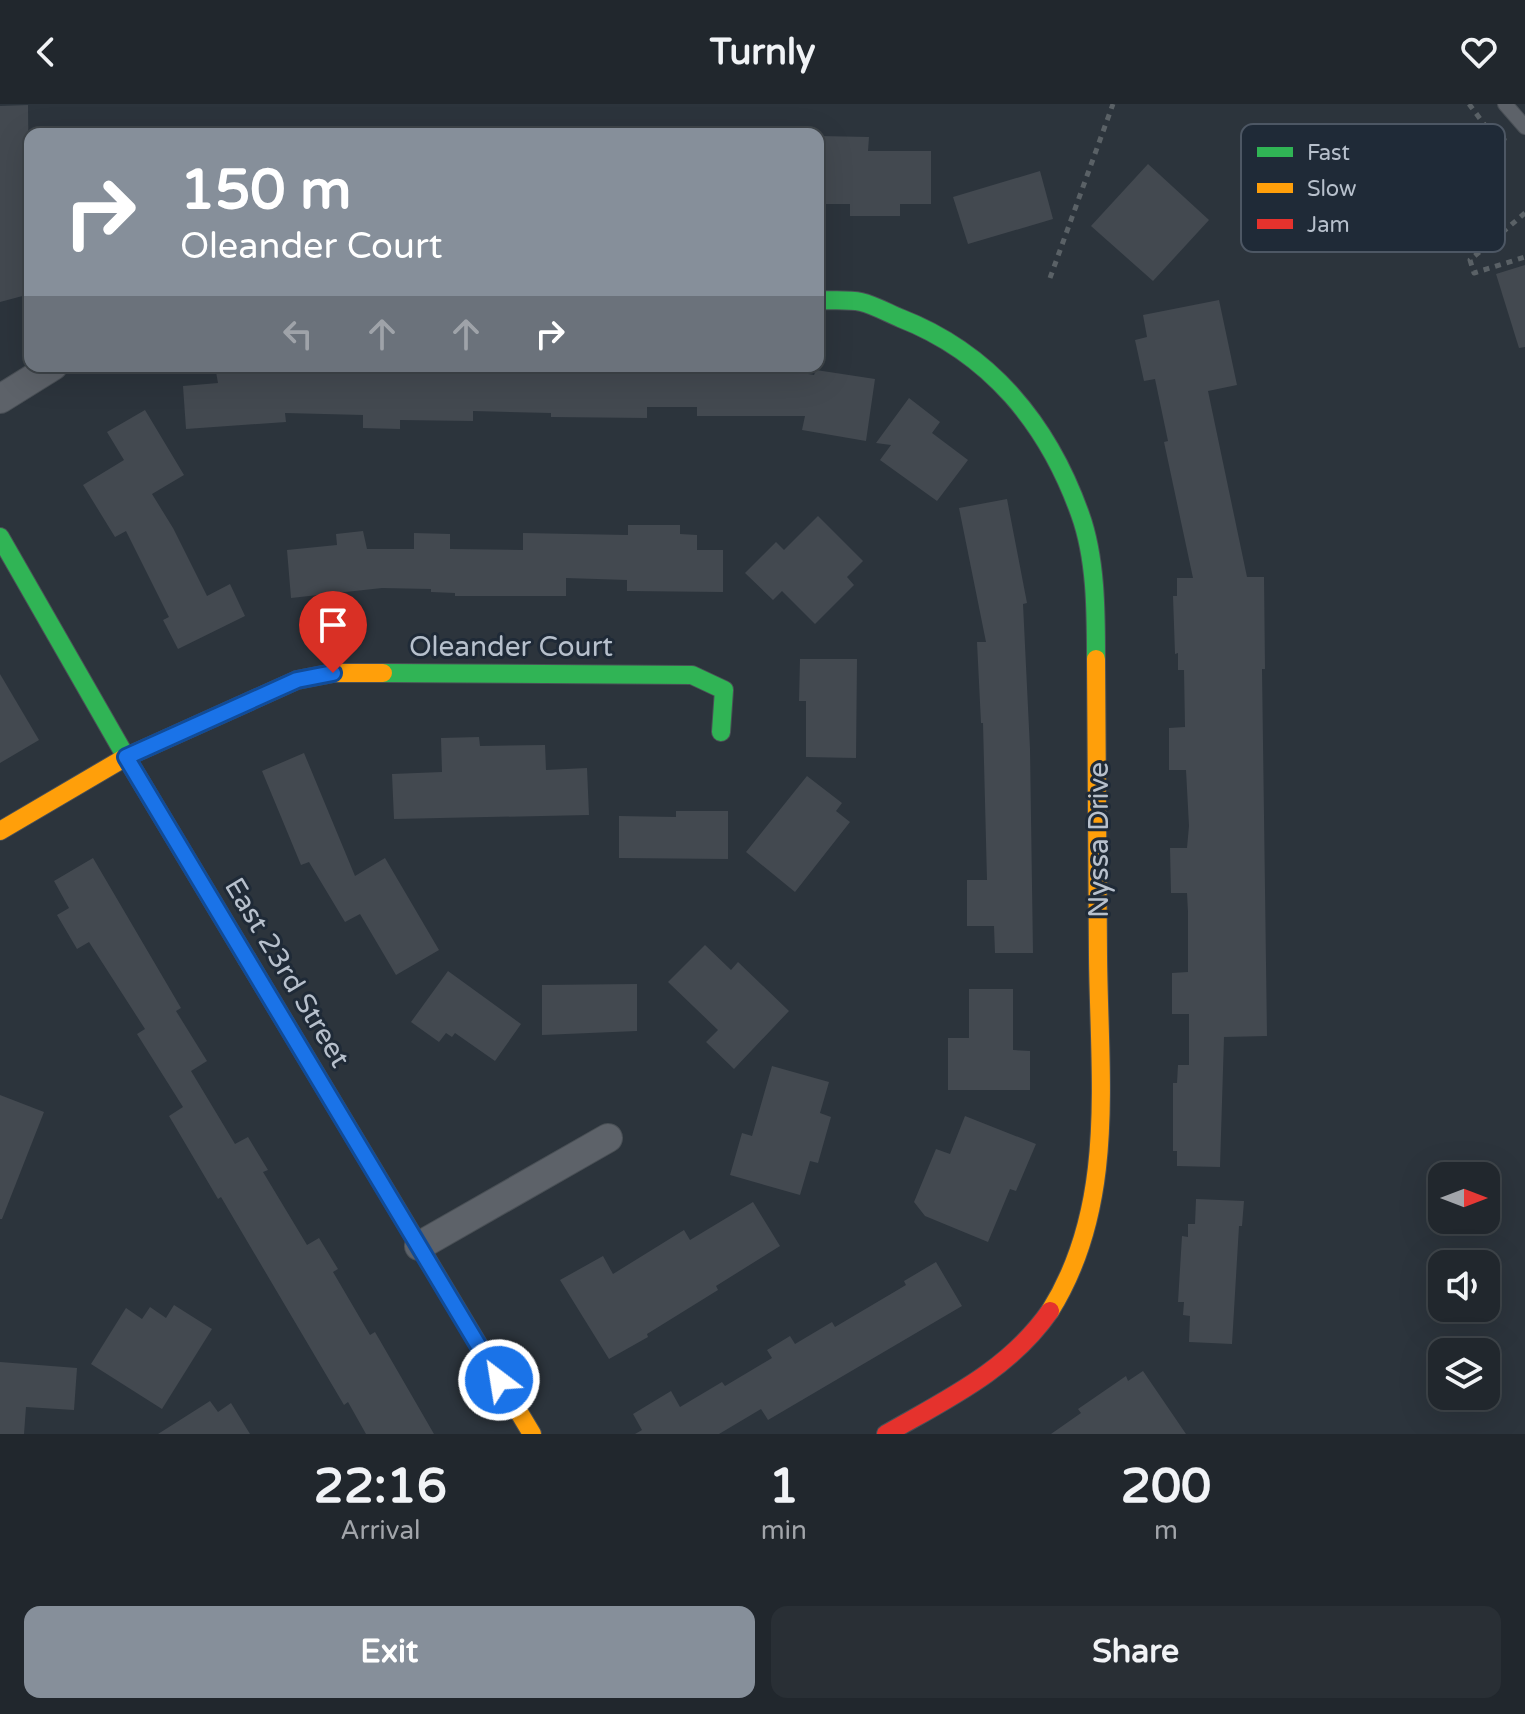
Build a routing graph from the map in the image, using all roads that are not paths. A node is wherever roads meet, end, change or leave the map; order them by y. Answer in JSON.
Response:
{"nodes":[{"id":1,"x":1505,"y":104,"type":"edge"},
{"id":2,"x":1525,"y":127,"type":"edge"},
{"id":3,"x":824,"y":300,"type":"edge"},
{"id":4,"x":43,"y":372,"type":"edge"},
{"id":5,"x":0,"y":399,"type":"edge"},
{"id":6,"x":0,"y":537,"type":"edge"},
{"id":7,"x":721,"y":732,"type":"dead end"},
{"id":8,"x":126,"y":757,"type":"junction"},
{"id":9,"x":0,"y":831,"type":"edge"},
{"id":10,"x":608,"y":1138,"type":"dead end"},
{"id":11,"x":419,"y":1246,"type":"junction"},
{"id":12,"x":532,"y":1434,"type":"edge"},
{"id":13,"x":886,"y":1434,"type":"edge"}],
"edges":[{"from":1,"to":2,"type":"lane"},
{"from":3,"to":13,"type":"street","name":"Nyssa Drive"},
{"from":4,"to":5,"type":"street"},
{"from":6,"to":8,"type":"street","name":"East 23rd Street"},
{"from":7,"to":8,"type":"street","name":"Oleander Court"},
{"from":8,"to":9,"type":"street"},
{"from":8,"to":11,"type":"street","name":"East 23rd Street"},
{"from":10,"to":11,"type":"street"},
{"from":11,"to":12,"type":"street","name":"East 23rd Street"}]}
